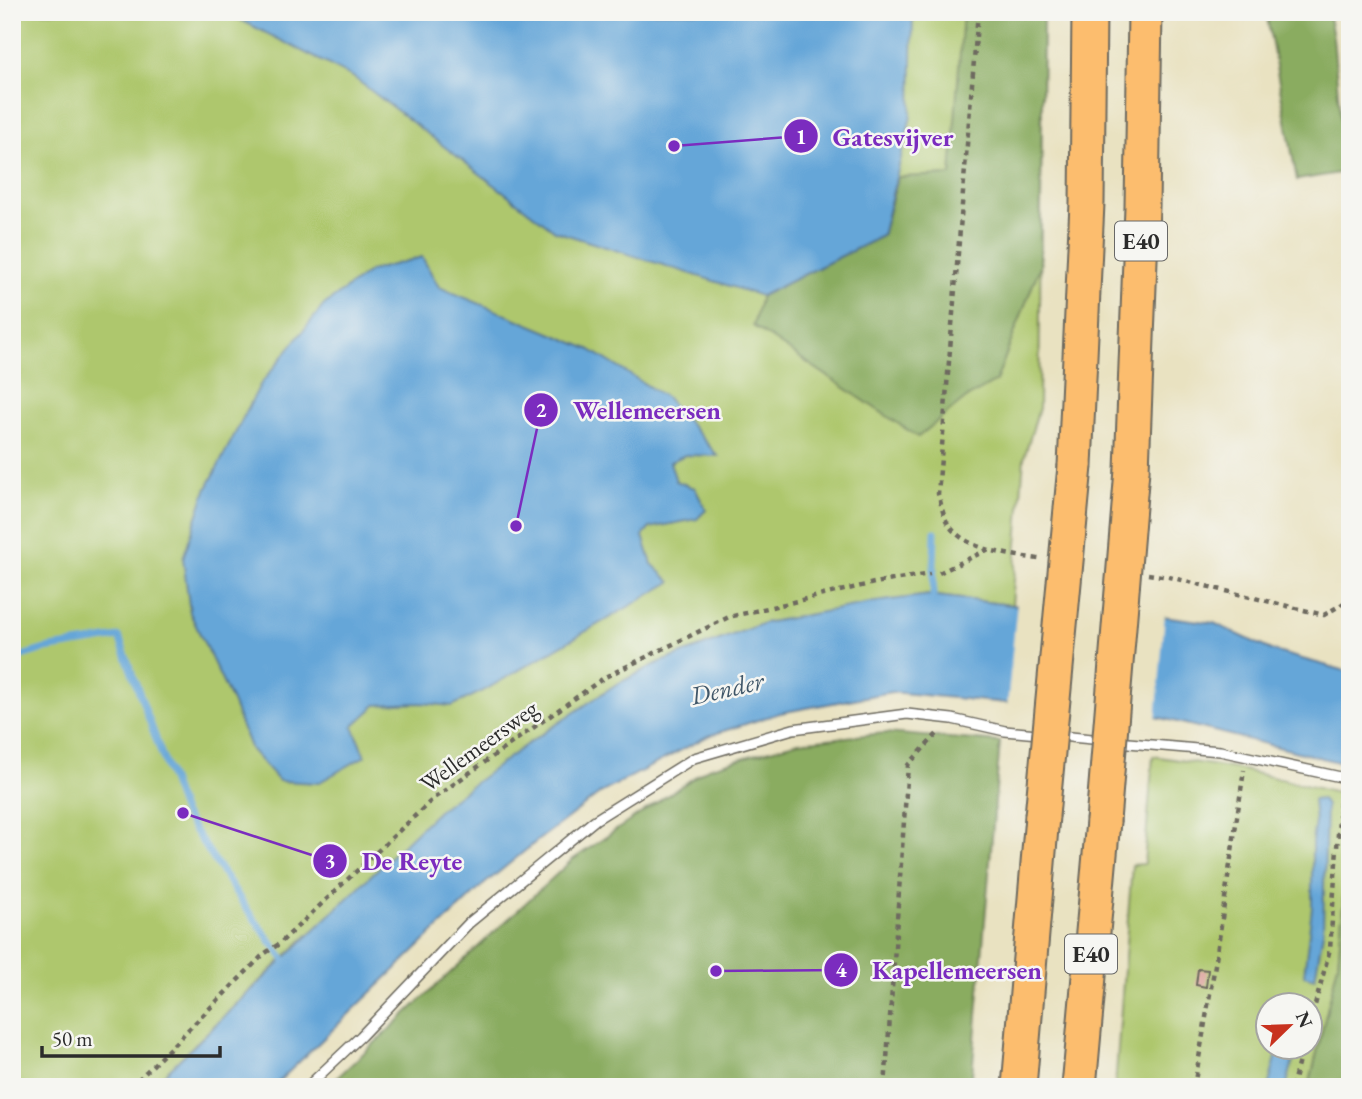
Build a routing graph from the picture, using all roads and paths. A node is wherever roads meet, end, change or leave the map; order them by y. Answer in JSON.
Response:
{"nodes":[{"id":1,"x":978,"y":12,"type":"edge"},
{"id":2,"x":1089,"y":12,"type":"edge"},
{"id":3,"x":1144,"y":12,"type":"edge"},
{"id":4,"x":987,"y":550,"type":"junction"},
{"id":5,"x":1014,"y":555,"type":"dead end"},
{"id":6,"x":939,"y":573,"type":"dead end"},
{"id":7,"x":930,"y":574,"type":"dead end"},
{"id":8,"x":1169,"y":576,"type":"dead end"},
{"id":9,"x":1350,"y":597,"type":"edge"},
{"id":10,"x":952,"y":719,"type":"junction"},
{"id":11,"x":1246,"y":757,"type":"junction"},
{"id":12,"x":1346,"y":779,"type":"edge"},
{"id":13,"x":1319,"y":990,"type":"edge"},
{"id":14,"x":1299,"y":1060,"type":"edge"},
{"id":15,"x":131,"y":1087,"type":"edge"},
{"id":16,"x":307,"y":1087,"type":"edge"},
{"id":17,"x":886,"y":1087,"type":"edge"},
{"id":18,"x":1019,"y":1087,"type":"edge"},
{"id":19,"x":1079,"y":1087,"type":"edge"},
{"id":20,"x":1194,"y":1087,"type":"edge"},
{"id":21,"x":1292,"y":1087,"type":"edge"}],
"edges":[{"from":1,"to":4,"type":"path"},
{"from":2,"to":18,"type":"highway","number":"E40","bridge":true},
{"from":3,"to":19,"type":"highway","number":"E40","bridge":true},
{"from":4,"to":5,"type":"path"},
{"from":4,"to":6,"type":"path"},
{"from":7,"to":15,"type":"path","name":"Wellemeersweg"},
{"from":8,"to":9,"type":"path"},
{"from":10,"to":11,"type":"lane"},
{"from":10,"to":16,"type":"lane"},
{"from":10,"to":17,"type":"path"},
{"from":11,"to":12,"type":"lane"},
{"from":11,"to":20,"type":"path"},
{"from":12,"to":13,"type":"path"},
{"from":14,"to":21,"type":"path"}]}
